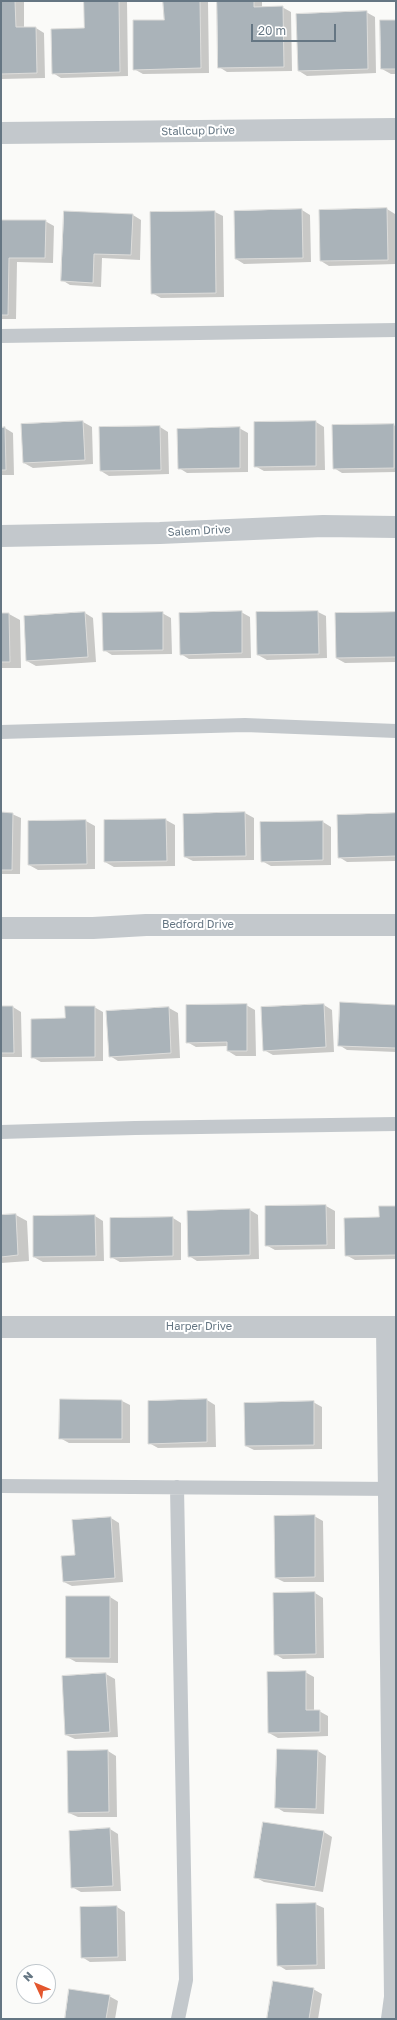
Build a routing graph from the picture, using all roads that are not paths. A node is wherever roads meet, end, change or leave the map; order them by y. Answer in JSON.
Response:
{"nodes":[{"id":1,"x":396,"y":129,"type":"edge"},
{"id":2,"x":1,"y":133,"type":"edge"},
{"id":3,"x":396,"y":330,"type":"edge"},
{"id":4,"x":1,"y":336,"type":"edge"},
{"id":5,"x":396,"y":527,"type":"edge"},
{"id":6,"x":1,"y":536,"type":"edge"},
{"id":7,"x":396,"y":731,"type":"edge"},
{"id":8,"x":1,"y":732,"type":"edge"},
{"id":9,"x":396,"y":925,"type":"edge"},
{"id":10,"x":1,"y":928,"type":"edge"},
{"id":11,"x":396,"y":1124,"type":"edge"},
{"id":12,"x":1,"y":1132,"type":"edge"},
{"id":13,"x":1,"y":1327,"type":"edge"},
{"id":14,"x":392,"y":1327,"type":"edge"},
{"id":15,"x":1,"y":1486,"type":"edge"},
{"id":16,"x":177,"y":1487,"type":"junction"},
{"id":17,"x":393,"y":1489,"type":"edge"},
{"id":18,"x":178,"y":2019,"type":"edge"},
{"id":19,"x":392,"y":2019,"type":"edge"}],
"edges":[{"from":1,"to":2,"type":"street","name":"Stallcup Drive"},
{"from":3,"to":4,"type":"lane"},
{"from":5,"to":6,"type":"street","name":"Salem Drive"},
{"from":7,"to":8,"type":"lane"},
{"from":9,"to":10,"type":"street","name":"Bedford Drive"},
{"from":11,"to":12,"type":"lane"},
{"from":13,"to":14,"type":"street","name":"Harper Drive"},
{"from":14,"to":17,"type":"street"},
{"from":15,"to":16,"type":"lane"},
{"from":16,"to":17,"type":"lane"},
{"from":16,"to":18,"type":"lane"},
{"from":17,"to":19,"type":"street"}]}
